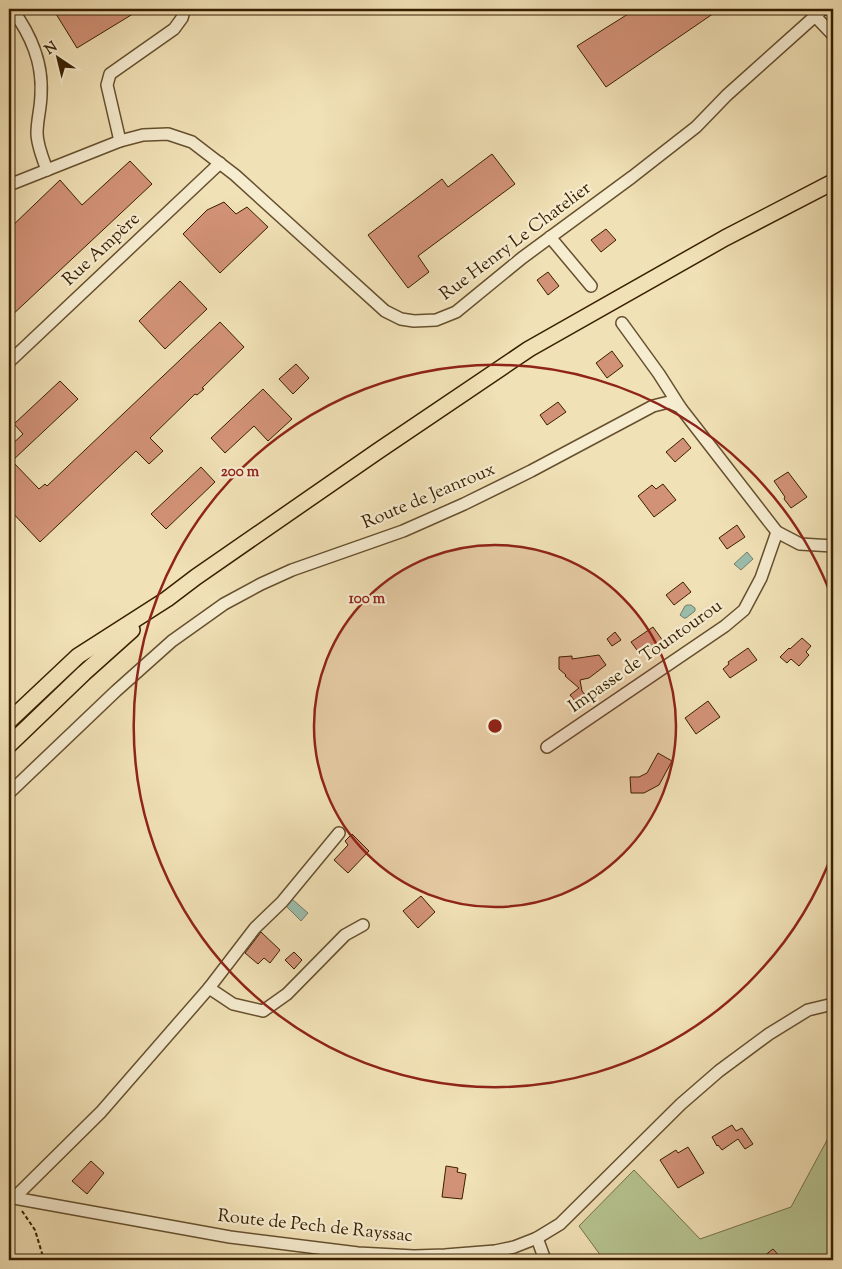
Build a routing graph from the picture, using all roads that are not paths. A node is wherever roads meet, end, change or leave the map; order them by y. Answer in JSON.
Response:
{"nodes":[{"id":1,"x":12,"y":9,"type":"edge"},
{"id":2,"x":183,"y":9,"type":"edge"},
{"id":3,"x":819,"y":12,"type":"edge"},
{"id":4,"x":833,"y":35,"type":"edge"},
{"id":5,"x":120,"y":141,"type":"junction"},
{"id":6,"x":220,"y":163,"type":"junction"},
{"id":7,"x":47,"y":170,"type":"junction"},
{"id":8,"x":833,"y":182,"type":"edge"},
{"id":9,"x":9,"y":185,"type":"edge"},
{"id":10,"x":550,"y":237,"type":"junction"},
{"id":11,"x":591,"y":286,"type":"dead end"},
{"id":12,"x":622,"y":323,"type":"dead end"},
{"id":13,"x":9,"y":362,"type":"edge"},
{"id":14,"x":680,"y":407,"type":"junction"},
{"id":15,"x":777,"y":532,"type":"junction"},
{"id":16,"x":833,"y":546,"type":"edge"},
{"id":17,"x":167,"y":599,"type":"junction"},
{"id":18,"x":9,"y":722,"type":"edge"},
{"id":19,"x":9,"y":745,"type":"edge"},
{"id":20,"x":547,"y":747,"type":"dead end"},
{"id":21,"x":9,"y":792,"type":"edge"},
{"id":22,"x":339,"y":832,"type":"dead end"},
{"id":23,"x":363,"y":924,"type":"dead end"},
{"id":24,"x":209,"y":988,"type":"junction"},
{"id":25,"x":833,"y":1004,"type":"edge"},
{"id":26,"x":11,"y":1197,"type":"edge"},
{"id":27,"x":537,"y":1238,"type":"junction"},
{"id":28,"x":545,"y":1260,"type":"edge"}],
"edges":[{"from":1,"to":7,"type":"street"},
{"from":2,"to":5,"type":"street"},
{"from":3,"to":4,"type":"street"},
{"from":3,"to":10,"type":"street","name":"Rue Henry Le Chatelier"},
{"from":5,"to":6,"type":"street","name":"Rue Henry Le Chatelier"},
{"from":5,"to":7,"type":"street","name":"Rue Henry Le Chatelier"},
{"from":6,"to":10,"type":"street","name":"Rue Henry Le Chatelier"},
{"from":6,"to":13,"type":"street","name":"Rue Ampère"},
{"from":7,"to":9,"type":"street","name":"Rue Henry Le Chatelier"},
{"from":8,"to":17,"type":"main road"},
{"from":10,"to":11,"type":"street"},
{"from":12,"to":14,"type":"street"},
{"from":14,"to":15,"type":"street"},
{"from":14,"to":21,"type":"street","name":"Route de Jeanroux"},
{"from":15,"to":16,"type":"street"},
{"from":15,"to":20,"type":"street","name":"Impasse de Tountourou"},
{"from":17,"to":18,"type":"main road"},
{"from":17,"to":19,"type":"main road"},
{"from":22,"to":24,"type":"street"},
{"from":23,"to":24,"type":"street"},
{"from":24,"to":26,"type":"street"},
{"from":25,"to":27,"type":"street","name":"Route de Pech de Rayssac"},
{"from":26,"to":27,"type":"street","name":"Route de Pech de Rayssac"},
{"from":27,"to":28,"type":"street"}]}
